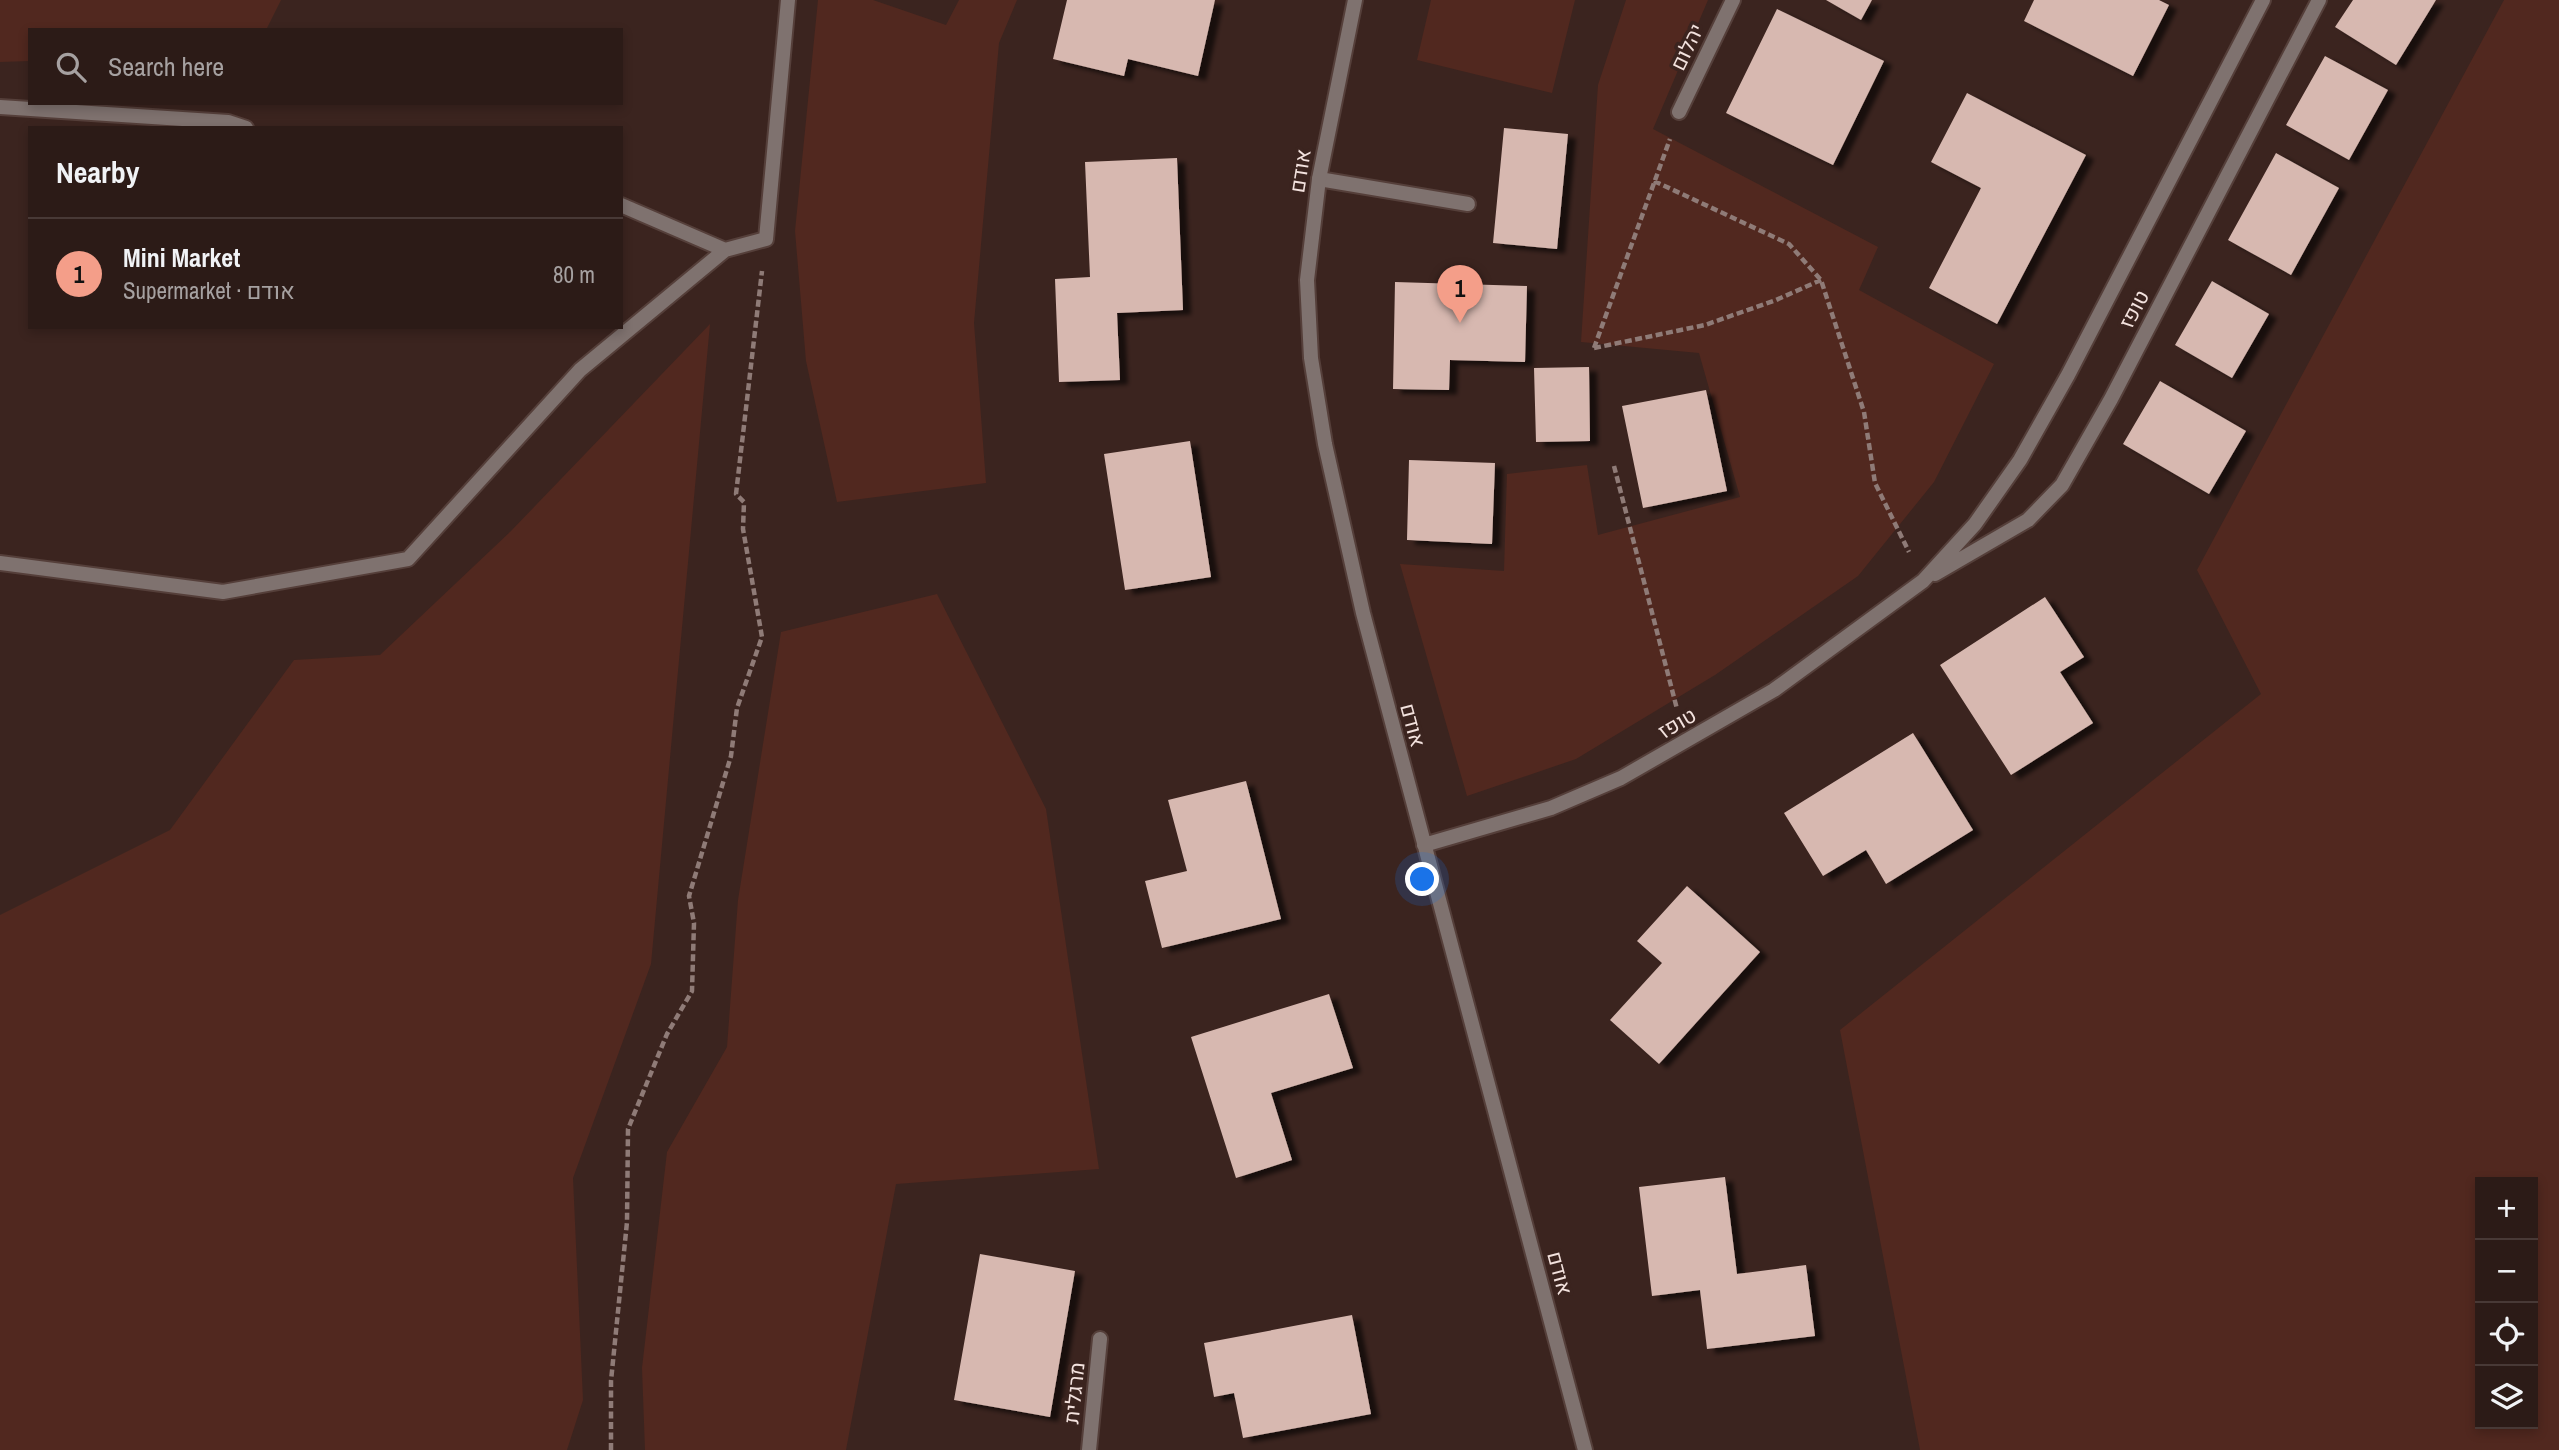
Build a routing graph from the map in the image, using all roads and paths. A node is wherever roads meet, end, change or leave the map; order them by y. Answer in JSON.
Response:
{"nodes":[{"id":1,"x":788,"y":0,"type":"edge"},
{"id":2,"x":1355,"y":0,"type":"edge"},
{"id":3,"x":1733,"y":0,"type":"edge"},
{"id":4,"x":2263,"y":0,"type":"edge"},
{"id":5,"x":2319,"y":0,"type":"edge"},
{"id":6,"x":0,"y":107,"type":"edge"},
{"id":7,"x":1679,"y":112,"type":"joint"},
{"id":8,"x":240,"y":126,"type":"edge"},
{"id":9,"x":1319,"y":179,"type":"junction"},
{"id":10,"x":1654,"y":181,"type":"junction"},
{"id":11,"x":1468,"y":204,"type":"dead end"},
{"id":12,"x":623,"y":206,"type":"edge"},
{"id":13,"x":766,"y":239,"type":"junction"},
{"id":14,"x":725,"y":250,"type":"junction"},
{"id":15,"x":1821,"y":279,"type":"junction"},
{"id":16,"x":1614,"y":466,"type":"dead end"},
{"id":17,"x":0,"y":563,"type":"edge"},
{"id":18,"x":1923,"y":581,"type":"junction"},
{"id":19,"x":1685,"y":743,"type":"junction"},
{"id":20,"x":1424,"y":845,"type":"junction"},
{"id":21,"x":1100,"y":1339,"type":"dead end"},
{"id":22,"x":611,"y":1450,"type":"edge"},
{"id":23,"x":1089,"y":1450,"type":"edge"},
{"id":24,"x":1585,"y":1450,"type":"edge"}],
"edges":[{"from":1,"to":13,"type":"street"},
{"from":2,"to":9,"type":"street","name":"אודם"},
{"from":3,"to":7,"type":"street","name":"יהלום"},
{"from":4,"to":18,"type":"street","name":"טופז"},
{"from":5,"to":18,"type":"street","name":"טופז"},
{"from":6,"to":8,"type":"street"},
{"from":7,"to":10,"type":"path"},
{"from":9,"to":11,"type":"street"},
{"from":9,"to":20,"type":"street","name":"אודם"},
{"from":10,"to":15,"type":"path"},
{"from":10,"to":15,"type":"path"},
{"from":12,"to":14,"type":"street"},
{"from":13,"to":14,"type":"street"},
{"from":13,"to":22,"type":"path"},
{"from":14,"to":17,"type":"street"},
{"from":15,"to":18,"type":"path"},
{"from":16,"to":19,"type":"path"},
{"from":18,"to":19,"type":"street","name":"טופז"},
{"from":19,"to":20,"type":"street","name":"טופז"},
{"from":20,"to":24,"type":"street","name":"אודם"},
{"from":21,"to":23,"type":"street","name":"מרגלית"}]}
